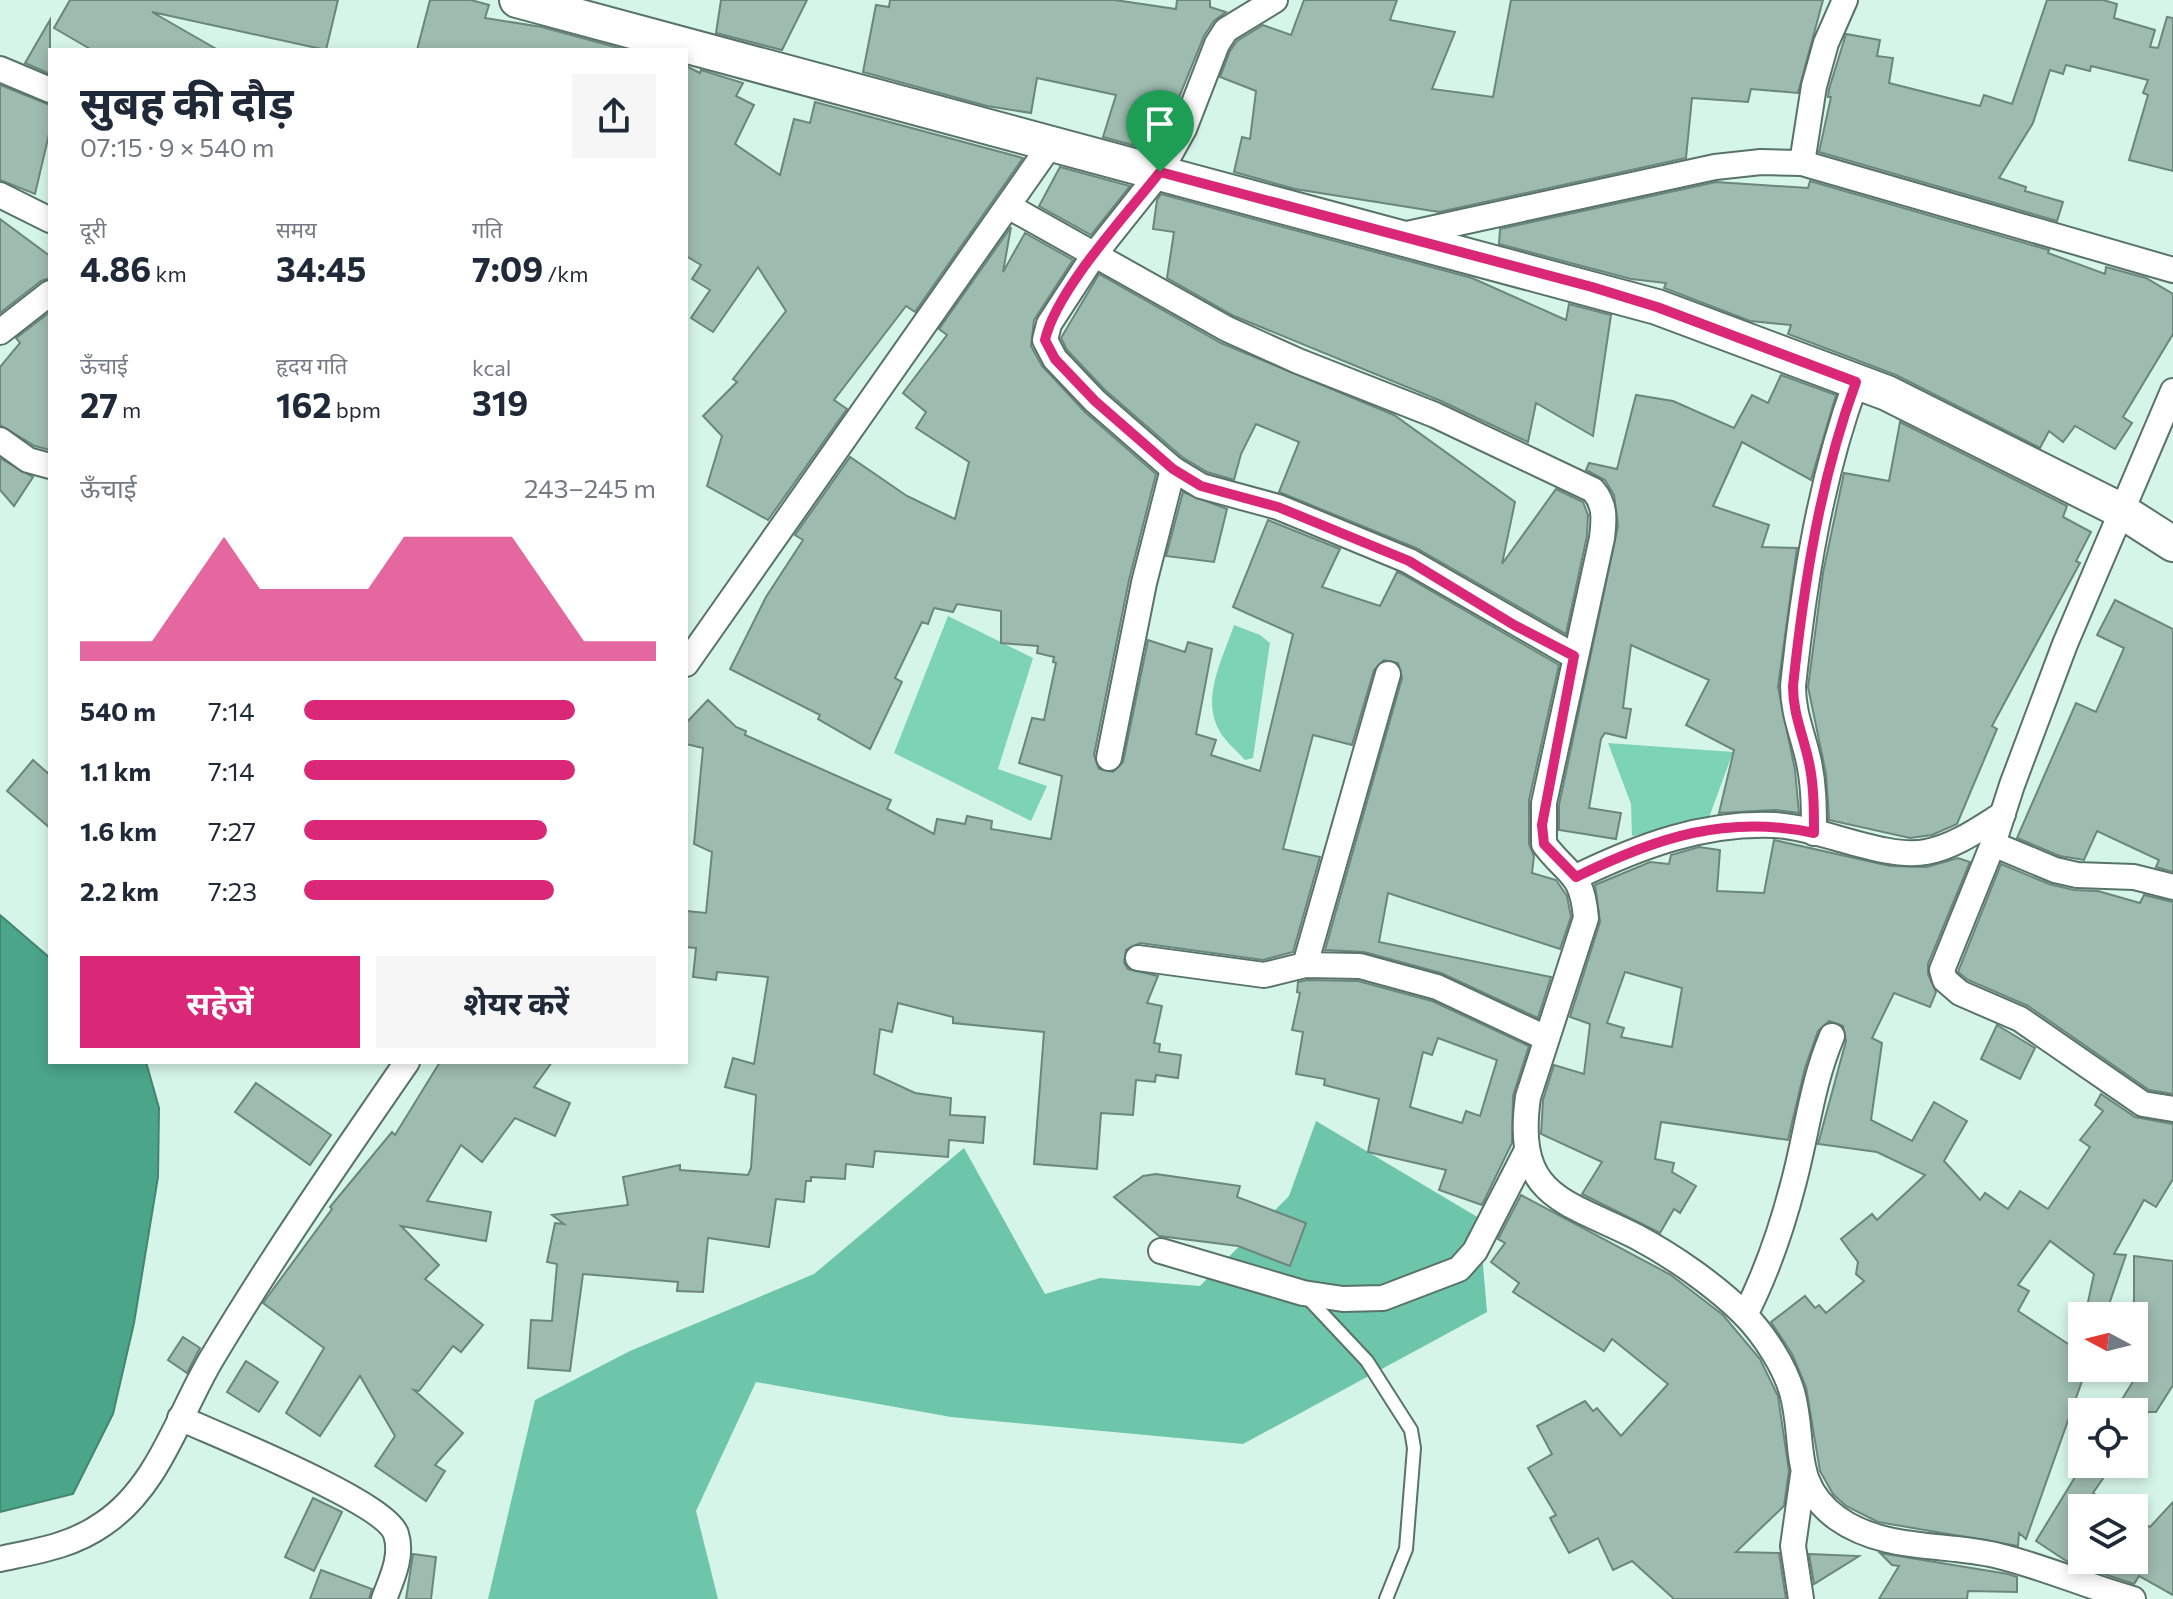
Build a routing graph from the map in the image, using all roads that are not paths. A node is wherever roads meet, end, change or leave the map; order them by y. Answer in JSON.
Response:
{"nodes":[{"id":1,"x":517,"y":0,"type":"edge"},
{"id":2,"x":1275,"y":0,"type":"edge"},
{"id":3,"x":1845,"y":0,"type":"edge"},
{"id":4,"x":0,"y":69,"type":"edge"},
{"id":5,"x":48,"y":89,"type":"edge"},
{"id":6,"x":1051,"y":144,"type":"junction"},
{"id":7,"x":1802,"y":163,"type":"junction"},
{"id":8,"x":1160,"y":172,"type":"junction"},
{"id":9,"x":0,"y":195,"type":"edge"},
{"id":10,"x":1008,"y":206,"type":"junction"},
{"id":11,"x":48,"y":219,"type":"edge"},
{"id":12,"x":1397,"y":236,"type":"junction"},
{"id":13,"x":1094,"y":255,"type":"junction"},
{"id":14,"x":2173,"y":270,"type":"edge"},
{"id":15,"x":48,"y":295,"type":"edge"},
{"id":16,"x":0,"y":332,"type":"edge"},
{"id":17,"x":1856,"y":382,"type":"junction"},
{"id":18,"x":2173,"y":391,"type":"edge"},
{"id":19,"x":0,"y":440,"type":"edge"},
{"id":20,"x":48,"y":465,"type":"edge"},
{"id":21,"x":1173,"y":469,"type":"junction"},
{"id":22,"x":2120,"y":510,"type":"junction"},
{"id":23,"x":2173,"y":544,"type":"edge"},
{"id":24,"x":1574,"y":656,"type":"junction"},
{"id":25,"x":688,"y":661,"type":"edge"},
{"id":26,"x":1388,"y":674,"type":"dead end"},
{"id":27,"x":1109,"y":758,"type":"dead end"},
{"id":28,"x":2003,"y":814,"type":"junction"},
{"id":29,"x":1814,"y":833,"type":"junction"},
{"id":30,"x":1993,"y":844,"type":"junction"},
{"id":31,"x":1576,"y":877,"type":"junction"},
{"id":32,"x":2173,"y":887,"type":"edge"},
{"id":33,"x":1138,"y":958,"type":"dead end"},
{"id":34,"x":1305,"y":965,"type":"junction"},
{"id":35,"x":1832,"y":1036,"type":"dead end"},
{"id":36,"x":1546,"y":1038,"type":"junction"},
{"id":37,"x":406,"y":1064,"type":"edge"},
{"id":38,"x":2173,"y":1109,"type":"edge"},
{"id":39,"x":1526,"y":1152,"type":"junction"},
{"id":40,"x":1161,"y":1251,"type":"dead end"},
{"id":41,"x":1303,"y":1293,"type":"junction"},
{"id":42,"x":1745,"y":1315,"type":"junction"},
{"id":43,"x":180,"y":1418,"type":"junction"},
{"id":44,"x":1803,"y":1475,"type":"junction"},
{"id":45,"x":0,"y":1559,"type":"edge"},
{"id":46,"x":384,"y":1599,"type":"edge"},
{"id":47,"x":1386,"y":1599,"type":"edge"},
{"id":48,"x":1801,"y":1599,"type":"edge"},
{"id":49,"x":2133,"y":1599,"type":"edge"}],
"edges":[{"from":1,"to":6,"type":"street"},
{"from":2,"to":8,"type":"street"},
{"from":3,"to":7,"type":"street"},
{"from":4,"to":5,"type":"street"},
{"from":6,"to":8,"type":"street"},
{"from":6,"to":10,"type":"street"},
{"from":7,"to":12,"type":"street"},
{"from":7,"to":14,"type":"street"},
{"from":8,"to":12,"type":"street"},
{"from":8,"to":13,"type":"street"},
{"from":9,"to":11,"type":"street"},
{"from":10,"to":13,"type":"street"},
{"from":10,"to":25,"type":"street"},
{"from":12,"to":17,"type":"street"},
{"from":13,"to":21,"type":"street"},
{"from":13,"to":24,"type":"street"},
{"from":15,"to":16,"type":"street"},
{"from":17,"to":22,"type":"street"},
{"from":17,"to":29,"type":"street"},
{"from":18,"to":22,"type":"street"},
{"from":19,"to":20,"type":"street"},
{"from":21,"to":24,"type":"street"},
{"from":21,"to":27,"type":"street"},
{"from":22,"to":23,"type":"street"},
{"from":22,"to":28,"type":"street"},
{"from":24,"to":31,"type":"street"},
{"from":26,"to":34,"type":"street"},
{"from":28,"to":29,"type":"street"},
{"from":28,"to":30,"type":"street"},
{"from":29,"to":31,"type":"street"},
{"from":30,"to":32,"type":"street"},
{"from":30,"to":38,"type":"street"},
{"from":31,"to":36,"type":"street"},
{"from":33,"to":34,"type":"street"},
{"from":34,"to":36,"type":"street"},
{"from":35,"to":42,"type":"street"},
{"from":36,"to":39,"type":"street"},
{"from":37,"to":43,"type":"street"},
{"from":39,"to":41,"type":"street"},
{"from":39,"to":42,"type":"street"},
{"from":40,"to":41,"type":"street"},
{"from":41,"to":47,"type":"lane"},
{"from":42,"to":44,"type":"street"},
{"from":43,"to":45,"type":"street"},
{"from":43,"to":46,"type":"street"},
{"from":44,"to":48,"type":"street"},
{"from":44,"to":49,"type":"street"}]}
